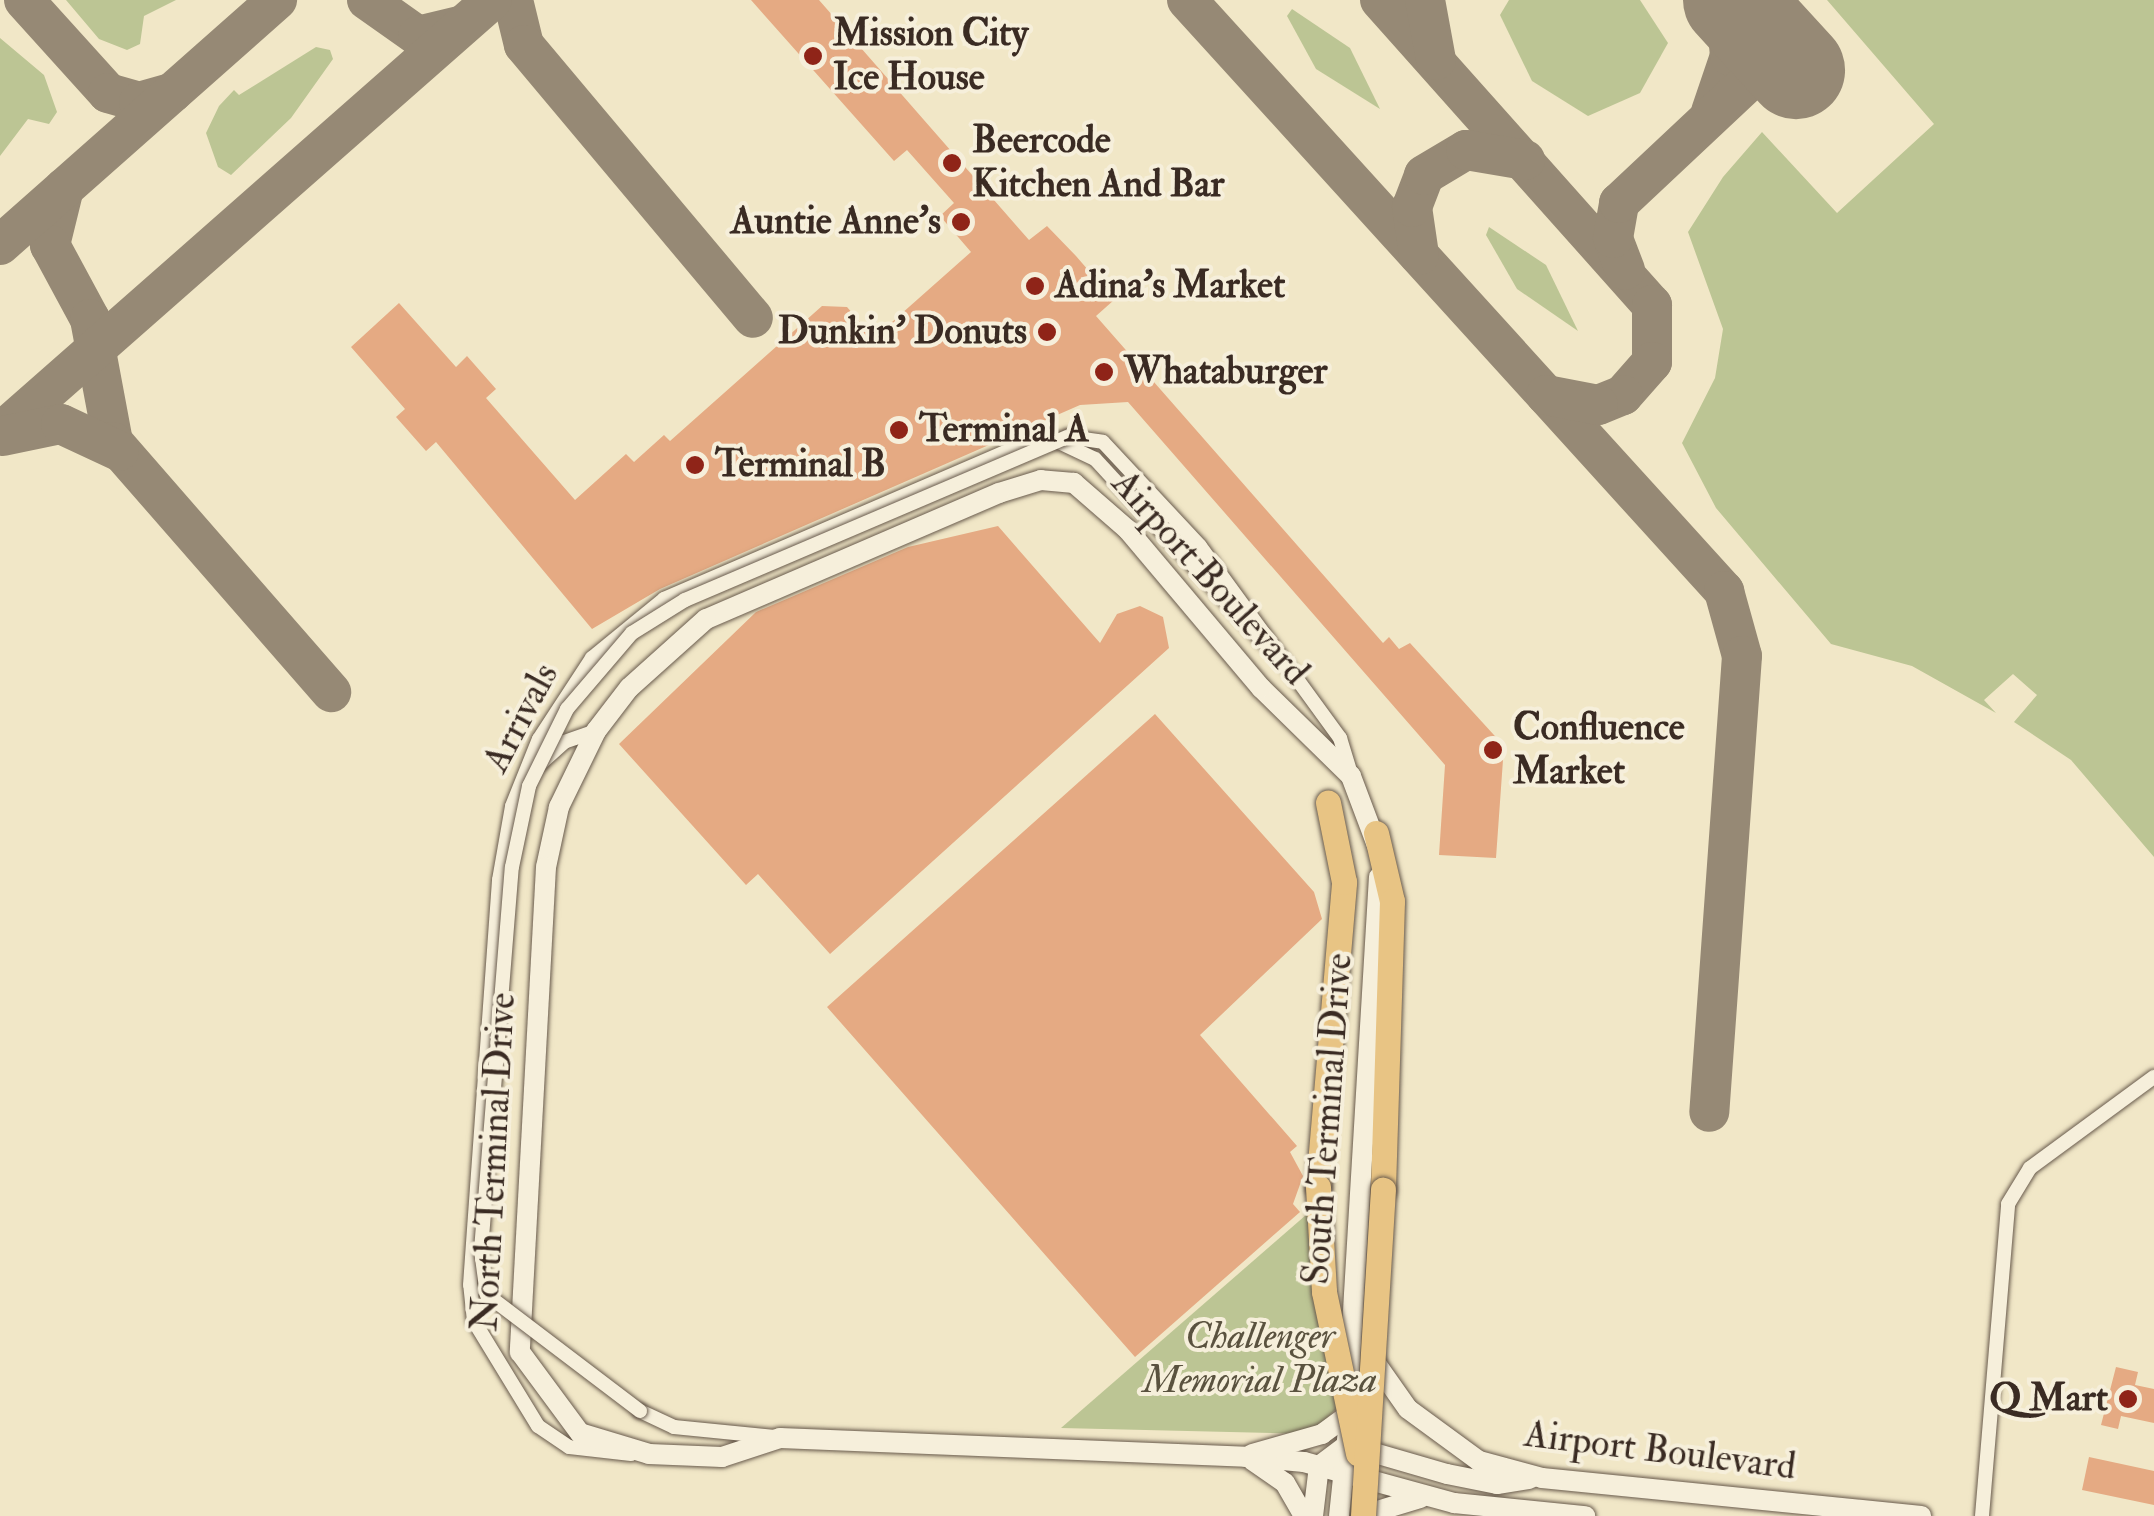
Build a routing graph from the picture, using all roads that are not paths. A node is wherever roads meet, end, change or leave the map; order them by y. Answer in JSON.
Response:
{"nodes":[{"id":1,"x":1264,"y":642,"type":"junction"},
{"id":2,"x":629,"y":688,"type":"joint"},
{"id":3,"x":596,"y":731,"type":"junction"},
{"id":4,"x":1351,"y":776,"type":"junction"},
{"id":5,"x":1328,"y":803,"type":"dead end"},
{"id":6,"x":512,"y":806,"type":"junction"},
{"id":7,"x":1376,"y":833,"type":"junction"},
{"id":8,"x":2154,"y":1076,"type":"edge"},
{"id":9,"x":1350,"y":1306,"type":"junction"},
{"id":10,"x":1348,"y":1415,"type":"junction"},
{"id":11,"x":780,"y":1438,"type":"junction"},
{"id":12,"x":1348,"y":1445,"type":"junction"},
{"id":13,"x":649,"y":1454,"type":"junction"},
{"id":14,"x":1246,"y":1457,"type":"junction"},
{"id":15,"x":1319,"y":1466,"type":"junction"},
{"id":16,"x":1344,"y":1473,"type":"junction"},
{"id":17,"x":1542,"y":1478,"type":"junction"},
{"id":18,"x":1432,"y":1497,"type":"junction"},
{"id":19,"x":1363,"y":1508,"type":"edge"},
{"id":20,"x":1304,"y":1516,"type":"edge"},
{"id":21,"x":1313,"y":1516,"type":"edge"},
{"id":22,"x":1339,"y":1516,"type":"edge"},
{"id":23,"x":1585,"y":1516,"type":"edge"},
{"id":24,"x":1922,"y":1516,"type":"edge"},
{"id":25,"x":1982,"y":1516,"type":"edge"}],
"edges":[{"from":1,"to":4,"type":"street"},
{"from":1,"to":6,"type":"street","name":"Arrivals"},
{"from":1,"to":11,"type":"street","bridge":true},
{"from":2,"to":3,"type":"main road","name":"North Terminal Drive"},
{"from":2,"to":4,"type":"main road","name":"Airport Boulevard"},
{"from":3,"to":6,"type":"street"},
{"from":3,"to":13,"type":"main road","name":"North Terminal Drive"},
{"from":4,"to":7,"type":"main road","name":"South Terminal Drive"},
{"from":5,"to":19,"type":"highway","bridge":true},
{"from":6,"to":13,"type":"street","name":"Arrivals"},
{"from":7,"to":9,"type":"main road","name":"South Terminal Drive"},
{"from":7,"to":19,"type":"highway","bridge":true},
{"from":8,"to":25,"type":"street"},
{"from":9,"to":10,"type":"main road","name":"South Terminal Drive"},
{"from":9,"to":17,"type":"main road","name":"Airport Boulevard"},
{"from":10,"to":12,"type":"main road","name":"South Terminal Drive"},
{"from":10,"to":14,"type":"main road"},
{"from":11,"to":13,"type":"main road","name":"North Terminal Drive"},
{"from":11,"to":14,"type":"main road"},
{"from":12,"to":15,"type":"main road"},
{"from":12,"to":16,"type":"main road","name":"South Terminal Drive"},
{"from":12,"to":17,"type":"main road"},
{"from":14,"to":15,"type":"main road","name":"Airport Boulevard"},
{"from":14,"to":20,"type":"main road"},
{"from":15,"to":16,"type":"main road","name":"Airport Boulevard"},
{"from":15,"to":21,"type":"main road"},
{"from":16,"to":18,"type":"main road","name":"Airport Boulevard"},
{"from":16,"to":22,"type":"main road","name":"South Terminal Drive"},
{"from":17,"to":24,"type":"main road","name":"Airport Boulevard"},
{"from":18,"to":19,"type":"main road"},
{"from":18,"to":23,"type":"main road","name":"Airport Boulevard"}]}
